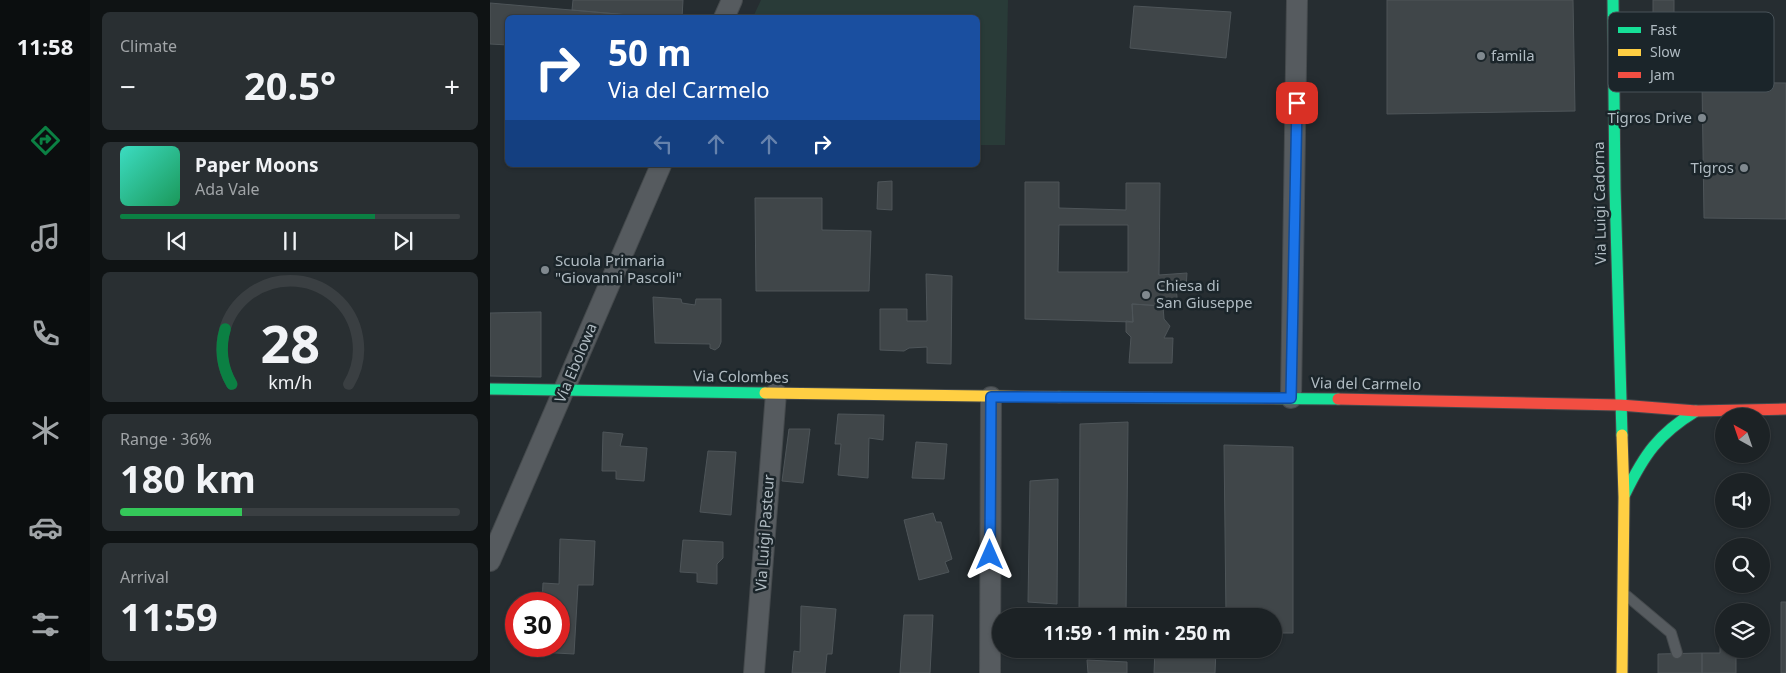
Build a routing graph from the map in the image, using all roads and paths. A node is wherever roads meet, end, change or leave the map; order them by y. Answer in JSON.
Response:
{"nodes":[{"id":1,"x":732,"y":0,"type":"edge"},
{"id":2,"x":1297,"y":0,"type":"edge"},
{"id":3,"x":725,"y":15,"type":"edge"},
{"id":4,"x":1614,"y":92,"type":"edge"},
{"id":5,"x":660,"y":167,"type":"edge"},
{"id":6,"x":490,"y":389,"type":"edge"},
{"id":7,"x":564,"y":390,"type":"junction"},
{"id":8,"x":776,"y":392,"type":"junction"},
{"id":9,"x":991,"y":397,"type":"junction"},
{"id":10,"x":1291,"y":398,"type":"junction"},
{"id":11,"x":1620,"y":405,"type":"junction"},
{"id":12,"x":1786,"y":409,"type":"edge"},
{"id":13,"x":1696,"y":411,"type":"junction"},
{"id":14,"x":1624,"y":497,"type":"junction"},
{"id":15,"x":490,"y":561,"type":"edge"},
{"id":16,"x":1623,"y":592,"type":"junction"},
{"id":17,"x":1677,"y":653,"type":"dead end"},
{"id":18,"x":754,"y":673,"type":"edge"},
{"id":19,"x":990,"y":673,"type":"edge"},
{"id":20,"x":1613,"y":673,"type":"edge"},
{"id":21,"x":1622,"y":673,"type":"edge"}],
"edges":[{"from":1,"to":3,"type":"street"},
{"from":2,"to":10,"type":"street"},
{"from":4,"to":11,"type":"main road","name":"Via Luigi Cadorna"},
{"from":5,"to":7,"type":"street","name":"Via Ebolowa"},
{"from":6,"to":7,"type":"main road","name":"Via Colombes"},
{"from":7,"to":8,"type":"main road","name":"Via Colombes"},
{"from":7,"to":15,"type":"street","name":"Via Ebolowa"},
{"from":8,"to":9,"type":"main road","name":"Via Colombes"},
{"from":8,"to":18,"type":"street","name":"Via Luigi Pasteur"},
{"from":9,"to":10,"type":"main road","name":"Via del Carmelo"},
{"from":9,"to":19,"type":"street"},
{"from":10,"to":11,"type":"main road","name":"Via del Carmelo"},
{"from":11,"to":13,"type":"main road","name":"Via del Carmelo"},
{"from":11,"to":14,"type":"main road","name":"Via Luigi Cadorna"},
{"from":11,"to":20,"type":"main road","name":"Via Luigi Cadorna"},
{"from":12,"to":13,"type":"main road","name":"Via del Carmelo"},
{"from":13,"to":14,"type":"main road"},
{"from":14,"to":16,"type":"main road","name":"Via Luigi Cadorna"},
{"from":16,"to":17,"type":"lane"},
{"from":16,"to":21,"type":"main road","name":"Via Luigi Cadorna"}]}
